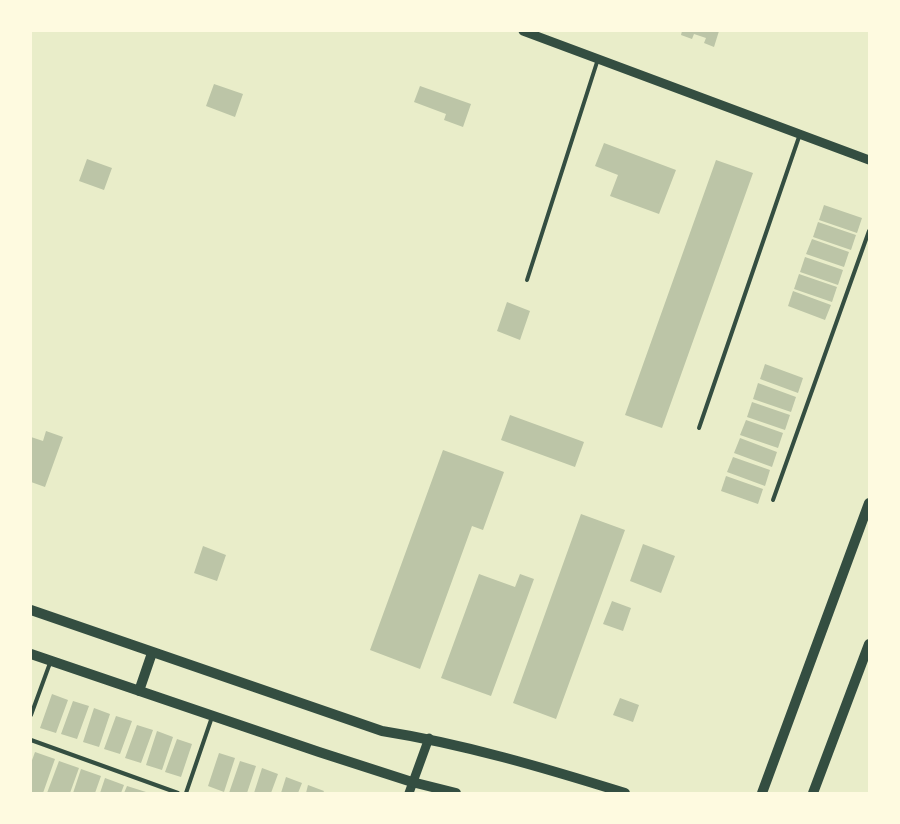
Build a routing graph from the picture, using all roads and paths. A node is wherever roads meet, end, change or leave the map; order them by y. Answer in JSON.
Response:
{"nodes":[{"id":1,"x":523,"y":31,"type":"edge"},
{"id":2,"x":598,"y":59,"type":"junction"},
{"id":3,"x":800,"y":134,"type":"junction"},
{"id":4,"x":869,"y":160,"type":"edge"},
{"id":5,"x":869,"y":231,"type":"edge"},
{"id":6,"x":526,"y":280,"type":"dead end"},
{"id":7,"x":699,"y":428,"type":"dead end"},
{"id":8,"x":773,"y":500,"type":"dead end"},
{"id":9,"x":869,"y":503,"type":"edge"},
{"id":10,"x":867,"y":515,"type":"edge"},
{"id":11,"x":31,"y":610,"type":"edge"},
{"id":12,"x":869,"y":644,"type":"edge"},
{"id":13,"x":152,"y":653,"type":"junction"},
{"id":14,"x":31,"y":654,"type":"edge"},
{"id":15,"x":51,"y":660,"type":"junction"},
{"id":16,"x":138,"y":691,"type":"junction"},
{"id":17,"x":31,"y":715,"type":"edge"},
{"id":18,"x":213,"y":716,"type":"junction"},
{"id":19,"x":429,"y":738,"type":"junction"},
{"id":20,"x":31,"y":740,"type":"edge"},
{"id":21,"x":412,"y":782,"type":"junction"},
{"id":22,"x":178,"y":793,"type":"edge"},
{"id":23,"x":186,"y":793,"type":"edge"},
{"id":24,"x":409,"y":793,"type":"edge"},
{"id":25,"x":456,"y":793,"type":"edge"},
{"id":26,"x":625,"y":793,"type":"edge"},
{"id":27,"x":762,"y":793,"type":"edge"},
{"id":28,"x":812,"y":793,"type":"edge"}],
"edges":[{"from":1,"to":2,"type":"street"},
{"from":2,"to":3,"type":"street"},
{"from":2,"to":6,"type":"lane"},
{"from":3,"to":4,"type":"street"},
{"from":3,"to":7,"type":"lane"},
{"from":5,"to":8,"type":"lane"},
{"from":9,"to":10,"type":"main road"},
{"from":10,"to":27,"type":"main road"},
{"from":11,"to":13,"type":"main road"},
{"from":12,"to":28,"type":"main road"},
{"from":13,"to":16,"type":"main road"},
{"from":13,"to":19,"type":"main road"},
{"from":14,"to":15,"type":"main road"},
{"from":15,"to":16,"type":"main road"},
{"from":15,"to":17,"type":"lane"},
{"from":16,"to":18,"type":"main road"},
{"from":18,"to":21,"type":"main road"},
{"from":18,"to":23,"type":"lane"},
{"from":19,"to":21,"type":"street"},
{"from":19,"to":26,"type":"main road"},
{"from":20,"to":22,"type":"lane"},
{"from":21,"to":24,"type":"street"},
{"from":21,"to":25,"type":"main road"}]}
